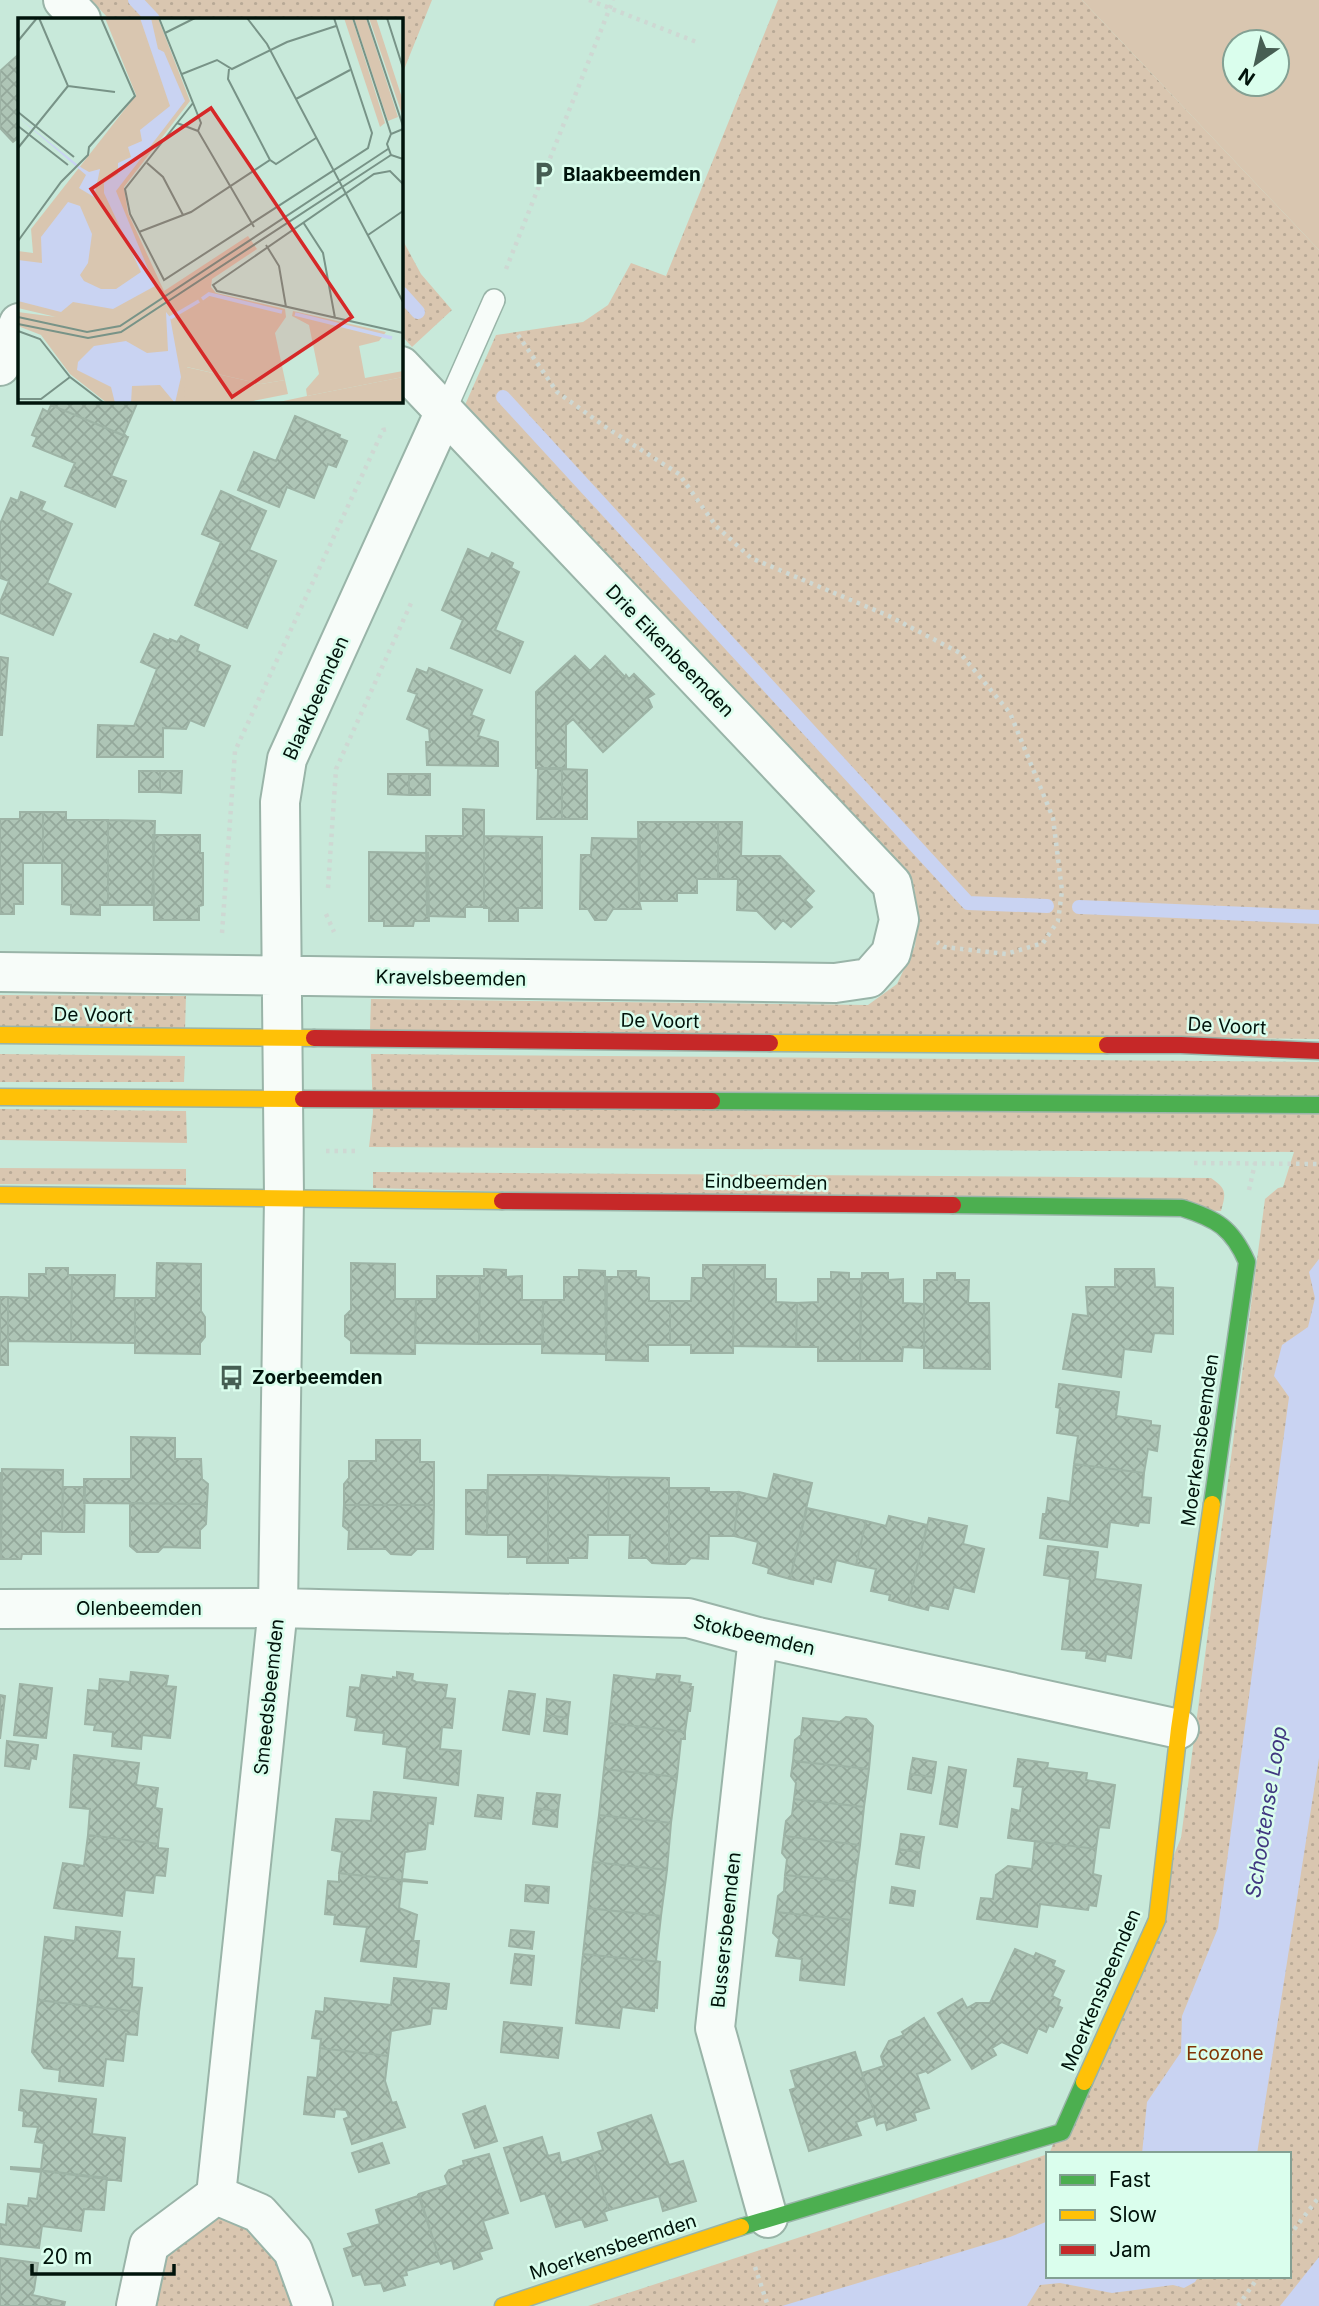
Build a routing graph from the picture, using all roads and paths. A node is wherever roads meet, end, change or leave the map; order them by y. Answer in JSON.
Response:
{"nodes":[{"id":1,"x":63,"y":0,"type":"edge"},
{"id":2,"x":589,"y":0,"type":"edge"},
{"id":3,"x":613,"y":0,"type":"edge"},
{"id":4,"x":610,"y":8,"type":"junction"},
{"id":5,"x":81,"y":18,"type":"edge"},
{"id":6,"x":699,"y":43,"type":"dead end"},
{"id":7,"x":494,"y":300,"type":"junction"},
{"id":8,"x":18,"y":325,"type":"edge"},
{"id":9,"x":0,"y":366,"type":"edge"},
{"id":10,"x":402,"y":367,"type":"edge"},
{"id":11,"x":444,"y":413,"type":"junction"},
{"id":12,"x":412,"y":601,"type":"dead end"},
{"id":13,"x":327,"y":900,"type":"dead end"},
{"id":14,"x":326,"y":913,"type":"dead end"},
{"id":15,"x":895,"y":936,"type":"junction"},
{"id":16,"x":0,"y":972,"type":"edge"},
{"id":17,"x":283,"y":976,"type":"junction"},
{"id":18,"x":354,"y":977,"type":"junction"},
{"id":19,"x":0,"y":1035,"type":"edge"},
{"id":20,"x":283,"y":1037,"type":"junction"},
{"id":21,"x":1319,"y":1051,"type":"edge"},
{"id":22,"x":0,"y":1097,"type":"edge"},
{"id":23,"x":283,"y":1098,"type":"junction"},
{"id":24,"x":1319,"y":1105,"type":"edge"},
{"id":25,"x":0,"y":1195,"type":"edge"},
{"id":26,"x":284,"y":1197,"type":"junction"},
{"id":27,"x":1237,"y":1240,"type":"joint"},
{"id":28,"x":0,"y":1608,"type":"edge"},
{"id":29,"x":278,"y":1608,"type":"junction"},
{"id":30,"x":758,"y":1637,"type":"junction"},
{"id":31,"x":1179,"y":1729,"type":"junction"},
{"id":32,"x":216,"y":2195,"type":"junction"},
{"id":33,"x":1319,"y":2197,"type":"edge"},
{"id":34,"x":768,"y":2218,"type":"junction"},
{"id":35,"x":1291,"y":2233,"type":"edge"},
{"id":36,"x":758,"y":2274,"type":"dead end"},
{"id":37,"x":1258,"y":2278,"type":"edge"},
{"id":38,"x":136,"y":2306,"type":"edge"},
{"id":39,"x":313,"y":2306,"type":"edge"},
{"id":40,"x":503,"y":2306,"type":"edge"},
{"id":41,"x":768,"y":2306,"type":"edge"},
{"id":42,"x":1238,"y":2306,"type":"edge"}],
"edges":[{"from":1,"to":5,"type":"street"},
{"from":2,"to":4,"type":"path"},
{"from":3,"to":4,"type":"path"},
{"from":4,"to":6,"type":"path"},
{"from":4,"to":7,"type":"path"},
{"from":7,"to":11,"type":"lane","name":"Blaakbeemden"},
{"from":7,"to":15,"type":"path"},
{"from":8,"to":9,"type":"street"},
{"from":10,"to":11,"type":"street","name":"Drie Eikenbeemden"},
{"from":11,"to":15,"type":"street","name":"Drie Eikenbeemden"},
{"from":11,"to":17,"type":"street","name":"Blaakbeemden"},
{"from":12,"to":13,"type":"path"},
{"from":14,"to":18,"type":"path"},
{"from":15,"to":18,"type":"street","name":"Kravelsbeemden"},
{"from":16,"to":17,"type":"street","name":"Kravelsbeemden"},
{"from":17,"to":18,"type":"street","name":"Kravelsbeemden"},
{"from":17,"to":20,"type":"street","name":"Blaakbeemden"},
{"from":19,"to":20,"type":"street","name":"De Voort"},
{"from":20,"to":21,"type":"street","name":"De Voort"},
{"from":20,"to":23,"type":"street","name":"Blaakbeemden"},
{"from":22,"to":23,"type":"street"},
{"from":23,"to":24,"type":"street"},
{"from":23,"to":26,"type":"street","name":"Blaakbeemden"},
{"from":25,"to":26,"type":"street"},
{"from":26,"to":27,"type":"street","name":"Eindbeemden"},
{"from":26,"to":29,"type":"street","name":"Smeedsbeemden"},
{"from":27,"to":31,"type":"street","name":"Moerkensbeemden"},
{"from":28,"to":29,"type":"street","name":"Olenbeemden"},
{"from":29,"to":30,"type":"street","name":"Stokbeemden"},
{"from":29,"to":32,"type":"street","name":"Smeedsbeemden"},
{"from":30,"to":31,"type":"street","name":"Stokbeemden"},
{"from":30,"to":34,"type":"street","name":"Bussersbeemden"},
{"from":31,"to":34,"type":"street","name":"Moerkensbeemden"},
{"from":32,"to":38,"type":"street"},
{"from":32,"to":39,"type":"street"},
{"from":33,"to":35,"type":"path"},
{"from":34,"to":40,"type":"street","name":"Moerkensbeemden"},
{"from":36,"to":41,"type":"path"},
{"from":37,"to":42,"type":"path"}]}
